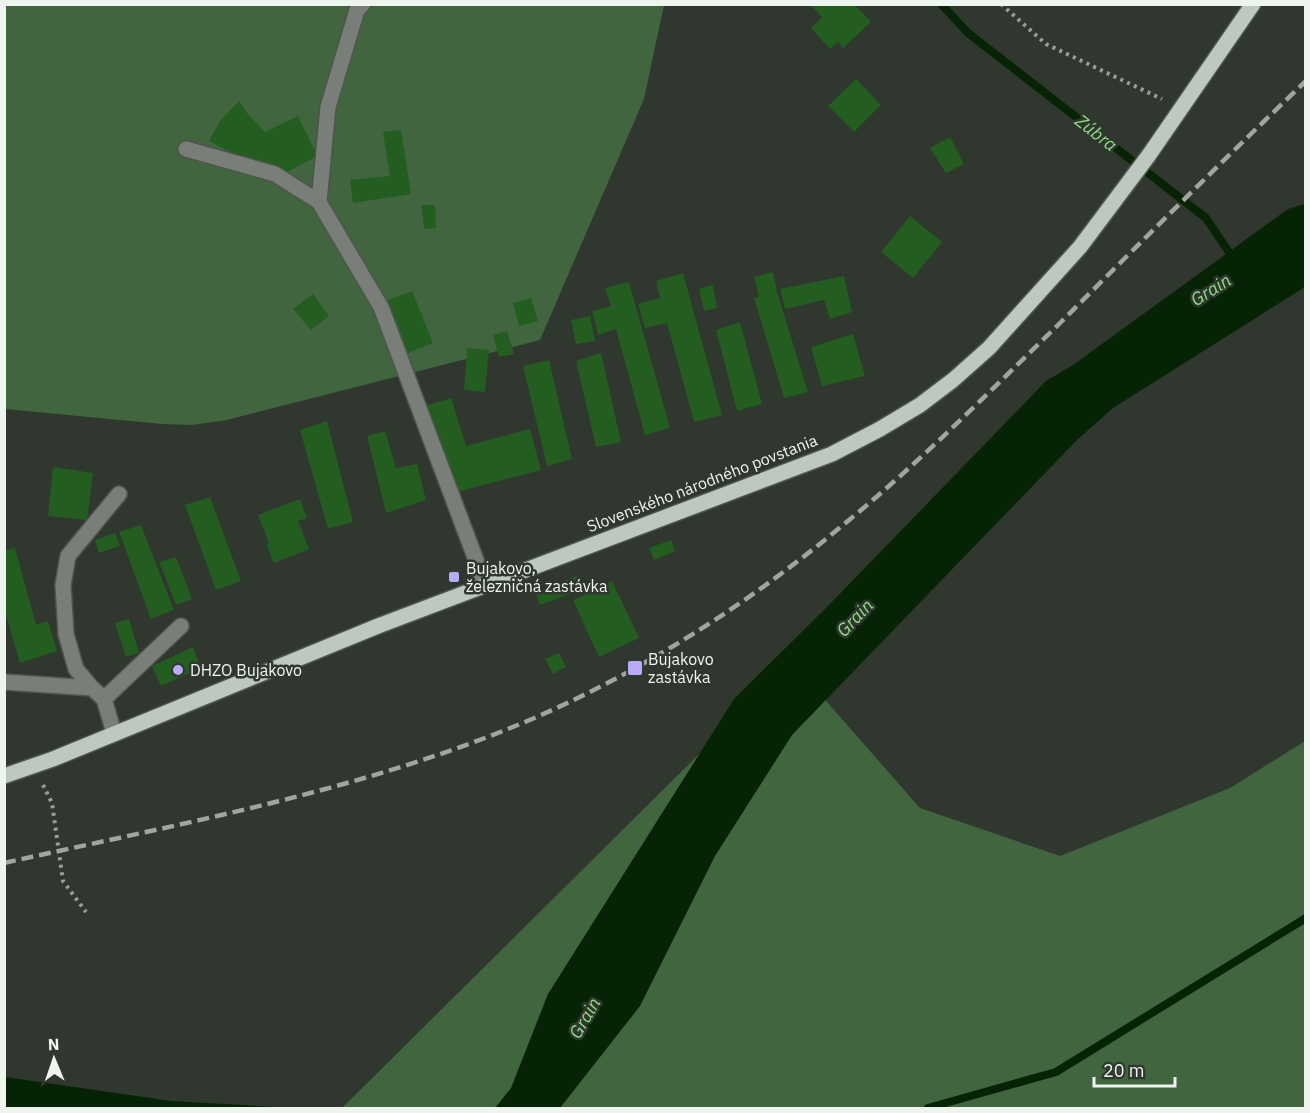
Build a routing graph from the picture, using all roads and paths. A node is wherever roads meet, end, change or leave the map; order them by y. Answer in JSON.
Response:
{"nodes":[{"id":1,"x":363,"y":4,"type":"edge"},
{"id":2,"x":1000,"y":4,"type":"edge"},
{"id":3,"x":1253,"y":4,"type":"edge"},
{"id":4,"x":1181,"y":108,"type":"junction"},
{"id":5,"x":186,"y":149,"type":"dead end"},
{"id":6,"x":319,"y":202,"type":"junction"},
{"id":7,"x":119,"y":494,"type":"dead end"},
{"id":8,"x":485,"y":584,"type":"junction"},
{"id":9,"x":181,"y":626,"type":"dead end"},
{"id":10,"x":4,"y":682,"type":"edge"},
{"id":11,"x":92,"y":688,"type":"junction"},
{"id":12,"x":104,"y":699,"type":"junction"},
{"id":13,"x":114,"y":733,"type":"junction"},
{"id":14,"x":34,"y":765,"type":"junction"},
{"id":15,"x":4,"y":776,"type":"edge"},
{"id":16,"x":86,"y":912,"type":"dead end"}],
"edges":[{"from":1,"to":6,"type":"street"},
{"from":2,"to":4,"type":"path"},
{"from":3,"to":4,"type":"main road","name":"Slovenského národného povstania"},
{"from":4,"to":8,"type":"main road","name":"Slovenského národného povstania"},
{"from":5,"to":6,"type":"street"},
{"from":6,"to":8,"type":"street"},
{"from":7,"to":11,"type":"street"},
{"from":8,"to":13,"type":"main road","name":"Slovenského národného povstania"},
{"from":9,"to":12,"type":"street"},
{"from":10,"to":11,"type":"street"},
{"from":11,"to":12,"type":"street"},
{"from":12,"to":13,"type":"street"},
{"from":13,"to":14,"type":"main road","name":"Slovenského národného povstania"},
{"from":14,"to":15,"type":"main road","name":"Slovenského národného povstania"},
{"from":14,"to":16,"type":"path"}]}
